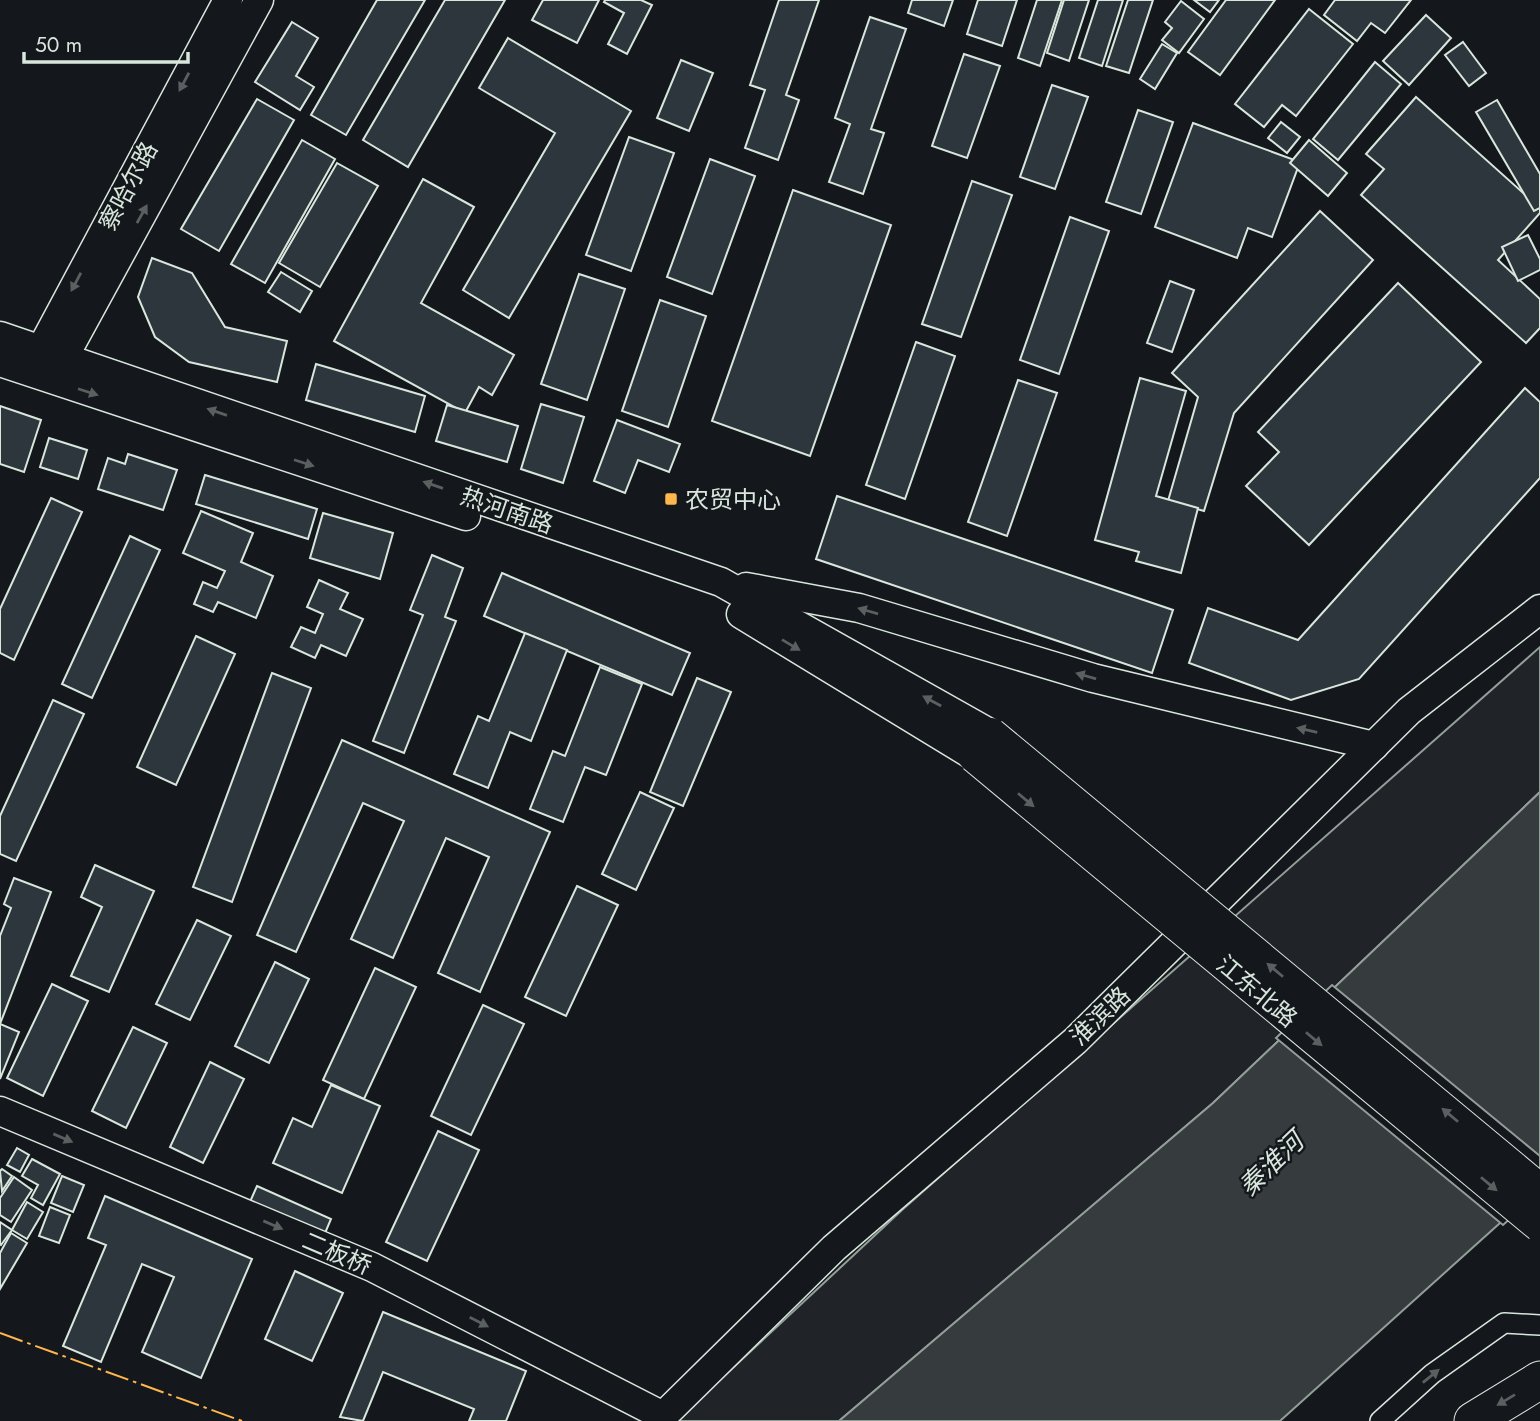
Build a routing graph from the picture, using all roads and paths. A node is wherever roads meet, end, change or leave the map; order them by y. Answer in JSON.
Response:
{"nodes":[{"id":1,"x":228,"y":0,"type":"edge"},
{"id":2,"x":259,"y":0,"type":"edge"},
{"id":3,"x":0,"y":336,"type":"edge"},
{"id":4,"x":0,"y":362,"type":"edge"},
{"id":5,"x":45,"y":366,"type":"junction"},
{"id":6,"x":721,"y":582,"type":"junction"},
{"id":7,"x":1540,"y":609,"type":"edge"},
{"id":8,"x":983,"y":745,"type":"junction"},
{"id":9,"x":1374,"y":746,"type":"junction"},
{"id":10,"x":0,"y":1111,"type":"edge"},
{"id":11,"x":1540,"y":1190,"type":"edge"},
{"id":12,"x":1540,"y":1226,"type":"edge"},
{"id":13,"x":1540,"y":1325,"type":"edge"},
{"id":14,"x":1540,"y":1380,"type":"edge"},
{"id":15,"x":661,"y":1418,"type":"edge"},
{"id":16,"x":1380,"y":1421,"type":"edge"},
{"id":17,"x":1473,"y":1421,"type":"edge"}],
"edges":[{"from":1,"to":5,"type":"main road","name":"察哈尔路","one_way":true},
{"from":5,"to":2,"type":"main road","name":"察哈尔路","one_way":true},
{"from":3,"to":5,"type":"main road","name":"热河南路"},
{"from":4,"to":5,"type":"main road","name":"热河南路"},
{"from":6,"to":5,"type":"main road","name":"热河南路","one_way":true},
{"from":5,"to":8,"type":"main road","name":"热河南路","one_way":true},
{"from":8,"to":6,"type":"main road","name":"热河南路","one_way":true},
{"from":9,"to":6,"type":"main road","one_way":true},
{"from":7,"to":9,"type":"main road","name":"淮滨路"},
{"from":11,"to":8,"type":"main road","name":"江东北路","one_way":true,"bridge":true},
{"from":8,"to":12,"type":"main road","name":"江东北路","one_way":true,"bridge":true},
{"from":9,"to":15,"type":"main road","name":"淮滨路"},
{"from":10,"to":15,"type":"main road","name":"二板桥","one_way":true},
{"from":16,"to":13,"type":"street","one_way":true},
{"from":14,"to":17,"type":"highway","one_way":true}]}
